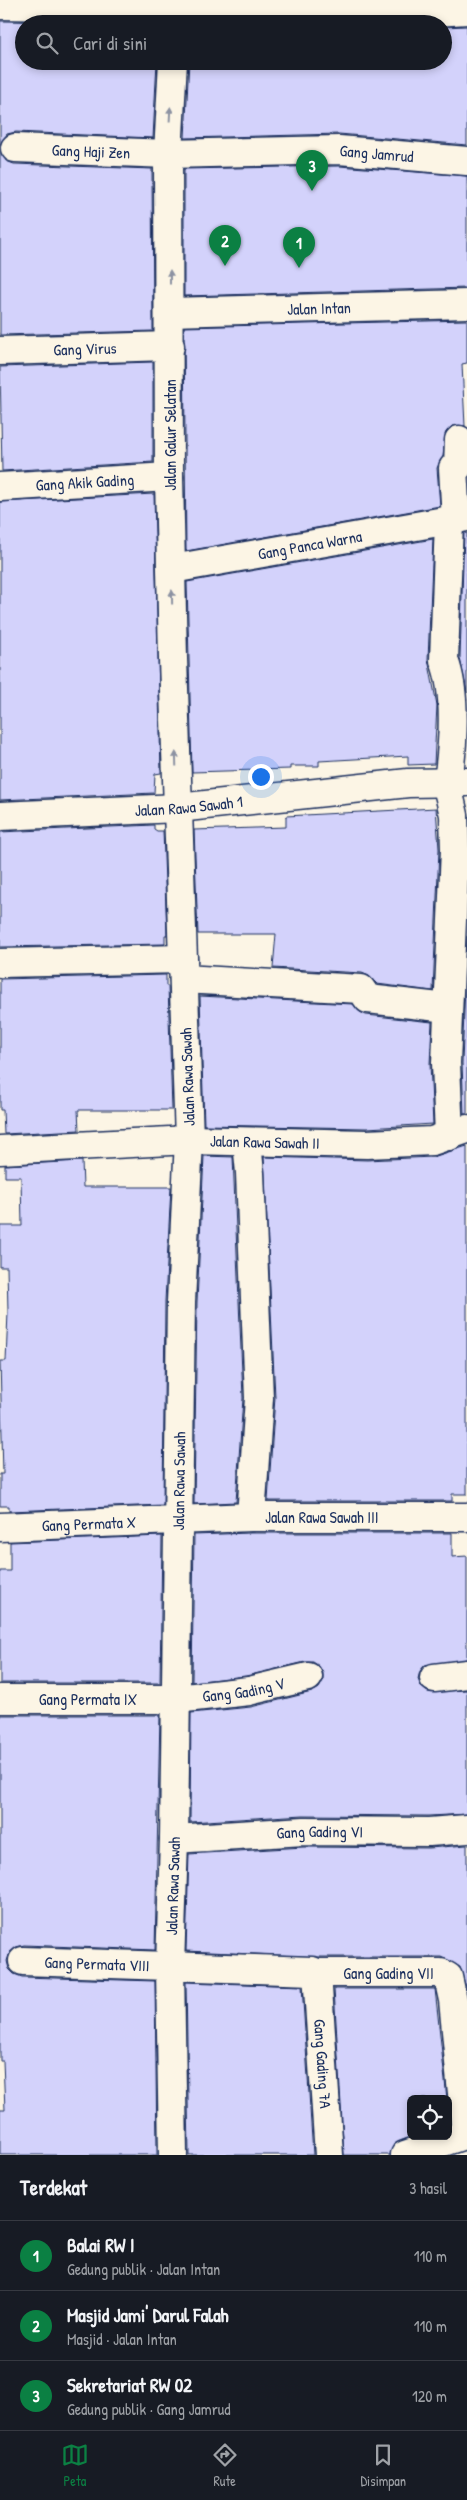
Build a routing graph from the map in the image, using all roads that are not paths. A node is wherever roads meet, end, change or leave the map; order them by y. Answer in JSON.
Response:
{"nodes":[{"id":1,"x":0,"y":5,"type":"edge"},
{"id":2,"x":176,"y":10,"type":"edge"},
{"id":3,"x":467,"y":10,"type":"edge"},
{"id":4,"x":173,"y":70,"type":"edge"},
{"id":5,"x":15,"y":148,"type":"dead end"},
{"id":6,"x":168,"y":154,"type":"junction"},
{"id":7,"x":467,"y":161,"type":"edge"},
{"id":8,"x":467,"y":304,"type":"edge"},
{"id":9,"x":170,"y":312,"type":"junction"},
{"id":10,"x":170,"y":346,"type":"junction"},
{"id":11,"x":0,"y":351,"type":"edge"},
{"id":12,"x":459,"y":440,"type":"dead end"},
{"id":13,"x":169,"y":477,"type":"junction"},
{"id":14,"x":0,"y":487,"type":"edge"},
{"id":15,"x":458,"y":519,"type":"edge"},
{"id":16,"x":172,"y":569,"type":"junction"},
{"id":17,"x":454,"y":784,"type":"edge"},
{"id":18,"x":178,"y":808,"type":"junction"},
{"id":19,"x":0,"y":816,"type":"edge"},
{"id":20,"x":0,"y":963,"type":"edge"},
{"id":21,"x":183,"y":969,"type":"junction"},
{"id":22,"x":448,"y":1008,"type":"junction"},
{"id":23,"x":458,"y":1133,"type":"edge"},
{"id":24,"x":189,"y":1140,"type":"junction"},
{"id":25,"x":247,"y":1142,"type":"junction"},
{"id":26,"x":0,"y":1150,"type":"edge"},
{"id":27,"x":251,"y":1517,"type":"junction"},
{"id":28,"x":467,"y":1517,"type":"edge"},
{"id":29,"x":178,"y":1520,"type":"junction"},
{"id":30,"x":0,"y":1527,"type":"edge"},
{"id":31,"x":467,"y":1674,"type":"edge"},
{"id":32,"x":308,"y":1677,"type":"dead end"},
{"id":33,"x":434,"y":1678,"type":"dead end"},
{"id":34,"x":0,"y":1699,"type":"edge"},
{"id":35,"x":176,"y":1699,"type":"junction"},
{"id":36,"x":467,"y":1829,"type":"edge"},
{"id":37,"x":174,"y":1839,"type":"junction"},
{"id":38,"x":23,"y":1961,"type":"dead end"},
{"id":39,"x":170,"y":1967,"type":"junction"},
{"id":40,"x":317,"y":1974,"type":"junction"},
{"id":41,"x":467,"y":2134,"type":"edge"},
{"id":42,"x":172,"y":2155,"type":"edge"},
{"id":43,"x":329,"y":2155,"type":"edge"},
{"id":44,"x":405,"y":2155,"type":"edge"}],
"edges":[{"from":1,"to":2,"type":"street"},
{"from":2,"to":3,"type":"street"},
{"from":6,"to":4,"type":"street","name":"Jalan Galur Selatan","one_way":true},
{"from":5,"to":6,"type":"street","name":"Gang Haji Zen"},
{"from":6,"to":7,"type":"street","name":"Gang Jamrud"},
{"from":9,"to":6,"type":"street","name":"Jalan Galur Selatan","one_way":true},
{"from":8,"to":9,"type":"street","name":"Jalan Intan"},
{"from":9,"to":10,"type":"street","name":"Jalan Galur Selatan"},
{"from":10,"to":11,"type":"street","name":"Gang Virus"},
{"from":10,"to":13,"type":"street","name":"Jalan Galur Selatan"},
{"from":12,"to":15,"type":"street"},
{"from":13,"to":14,"type":"street","name":"Gang Akik Gading"},
{"from":13,"to":16,"type":"street","name":"Jalan Galur Selatan"},
{"from":15,"to":16,"type":"street","name":"Gang Panca Warna"},
{"from":15,"to":17,"type":"street"},
{"from":18,"to":16,"type":"street","name":"Jalan Galur Selatan","one_way":true},
{"from":17,"to":18,"type":"street","name":"Jalan Rawa Sawah 1"},
{"from":17,"to":22,"type":"street"},
{"from":18,"to":19,"type":"street","name":"Jalan Rawa Sawah 1"},
{"from":18,"to":21,"type":"street","name":"Jalan Rawa Sawah"},
{"from":20,"to":21,"type":"street"},
{"from":21,"to":22,"type":"street"},
{"from":21,"to":24,"type":"street","name":"Jalan Rawa Sawah"},
{"from":22,"to":23,"type":"street"},
{"from":23,"to":25,"type":"street","name":"Jalan Rawa Sawah II"},
{"from":24,"to":25,"type":"street","name":"Jalan Rawa Sawah II"},
{"from":24,"to":26,"type":"street","name":"Jalan Rawa Sawah II"},
{"from":24,"to":29,"type":"street","name":"Jalan Rawa Sawah"},
{"from":25,"to":27,"type":"street"},
{"from":27,"to":28,"type":"street","name":"Jalan Rawa Sawah III"},
{"from":27,"to":29,"type":"street","name":"Jalan Rawa Sawah III"},
{"from":29,"to":30,"type":"street","name":"Gang Permata X"},
{"from":29,"to":35,"type":"street","name":"Jalan Rawa Sawah"},
{"from":31,"to":33,"type":"street"},
{"from":32,"to":35,"type":"street","name":"Gang Gading V"},
{"from":34,"to":35,"type":"street","name":"Gang Permata IX"},
{"from":35,"to":37,"type":"street","name":"Jalan Rawa Sawah"},
{"from":36,"to":37,"type":"street","name":"Gang Gading VI"},
{"from":37,"to":39,"type":"street","name":"Jalan Rawa Sawah"},
{"from":38,"to":39,"type":"street","name":"Gang Permata VIII"},
{"from":39,"to":40,"type":"street","name":"Gang Gading VII"},
{"from":39,"to":42,"type":"street","name":"Jalan Rawa Sawah"},
{"from":40,"to":41,"type":"street","name":"Gang Gading VII"},
{"from":40,"to":43,"type":"street","name":"Gang Gading 7A"},
{"from":41,"to":44,"type":"street"}]}
